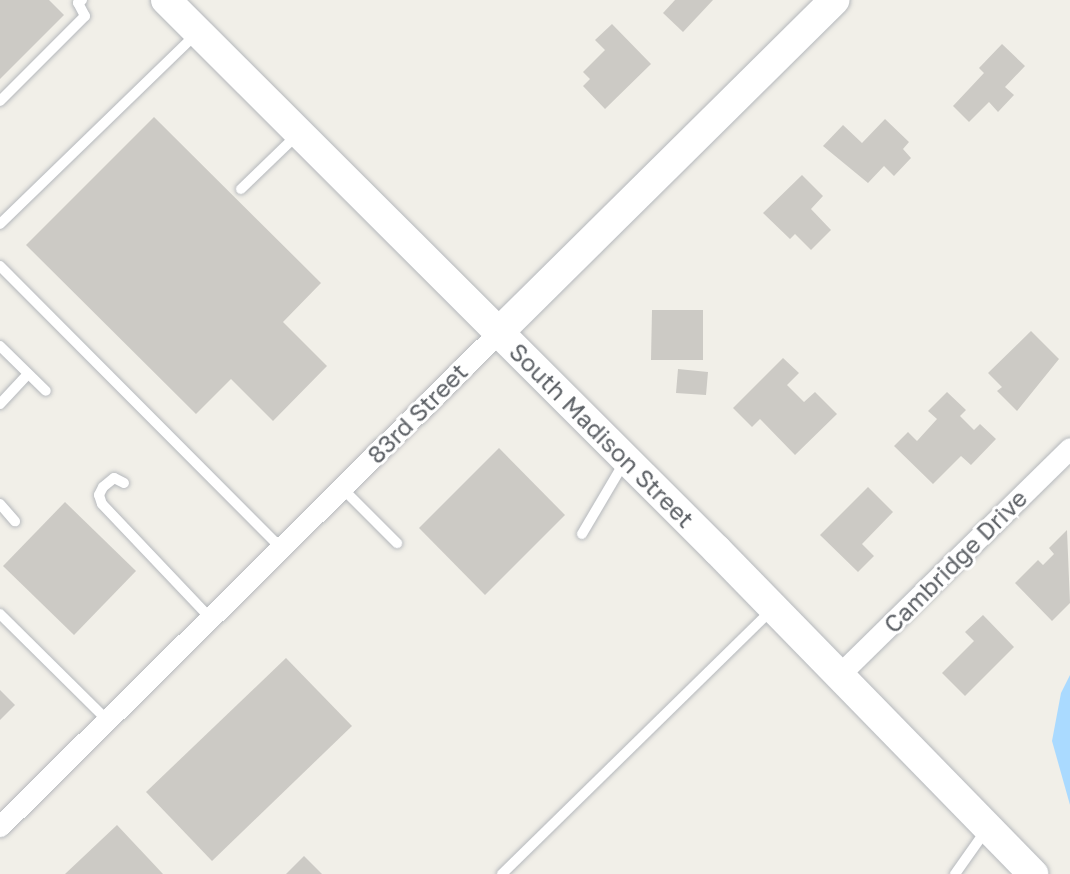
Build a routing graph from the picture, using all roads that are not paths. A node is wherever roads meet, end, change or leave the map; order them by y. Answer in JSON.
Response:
{"nodes":[{"id":1,"x":82,"y":0,"type":"edge"},
{"id":2,"x":166,"y":0,"type":"edge"},
{"id":3,"x":834,"y":0,"type":"edge"},
{"id":4,"x":198,"y":32,"type":"junction"},
{"id":5,"x":0,"y":101,"type":"edge"},
{"id":6,"x":299,"y":133,"type":"junction"},
{"id":7,"x":241,"y":189,"type":"dead end"},
{"id":8,"x":0,"y":224,"type":"edge"},
{"id":9,"x":0,"y":266,"type":"edge"},
{"id":10,"x":499,"y":332,"type":"junction"},
{"id":11,"x":0,"y":346,"type":"edge"},
{"id":12,"x":28,"y":374,"type":"junction"},
{"id":13,"x":46,"y":391,"type":"dead end"},
{"id":14,"x":0,"y":404,"type":"edge"},
{"id":15,"x":1070,"y":448,"type":"edge"},
{"id":16,"x":625,"y":461,"type":"junction"},
{"id":17,"x":124,"y":483,"type":"dead end"},
{"id":18,"x":342,"y":488,"type":"junction"},
{"id":19,"x":0,"y":504,"type":"edge"},
{"id":20,"x":15,"y":521,"type":"dead end"},
{"id":21,"x":582,"y":534,"type":"dead end"},
{"id":22,"x":397,"y":543,"type":"dead end"},
{"id":23,"x":281,"y":548,"type":"junction"},
{"id":24,"x":774,"y":608,"type":"junction"},
{"id":25,"x":0,"y":614,"type":"edge"},
{"id":26,"x":210,"y":618,"type":"junction"},
{"id":27,"x":840,"y":674,"type":"junction"},
{"id":28,"x":107,"y":720,"type":"junction"},
{"id":29,"x":0,"y":827,"type":"edge"},
{"id":30,"x":988,"y":827,"type":"junction"},
{"id":31,"x":502,"y":874,"type":"edge"},
{"id":32,"x":955,"y":874,"type":"edge"},
{"id":33,"x":1033,"y":874,"type":"edge"}],
"edges":[{"from":1,"to":5,"type":"lane"},
{"from":2,"to":4,"type":"street","name":"South Madison Street"},
{"from":3,"to":10,"type":"street","name":"83rd Street"},
{"from":4,"to":6,"type":"street","name":"South Madison Street"},
{"from":4,"to":8,"type":"lane"},
{"from":6,"to":7,"type":"lane"},
{"from":6,"to":10,"type":"street","name":"South Madison Street"},
{"from":9,"to":23,"type":"lane"},
{"from":10,"to":16,"type":"street","name":"South Madison Street"},
{"from":10,"to":18,"type":"street","name":"83rd Street"},
{"from":11,"to":12,"type":"lane"},
{"from":12,"to":13,"type":"lane"},
{"from":12,"to":14,"type":"lane"},
{"from":15,"to":27,"type":"street","name":"Cambridge Drive"},
{"from":16,"to":21,"type":"lane"},
{"from":16,"to":24,"type":"street","name":"South Madison Street"},
{"from":17,"to":26,"type":"lane"},
{"from":18,"to":22,"type":"lane"},
{"from":18,"to":23,"type":"street","name":"83rd Street"},
{"from":19,"to":20,"type":"lane"},
{"from":23,"to":26,"type":"street","name":"83rd Street"},
{"from":24,"to":27,"type":"street","name":"South Madison Street"},
{"from":24,"to":31,"type":"lane"},
{"from":25,"to":28,"type":"lane"},
{"from":26,"to":28,"type":"street","name":"83rd Street"},
{"from":27,"to":30,"type":"street","name":"South Madison Street"},
{"from":28,"to":29,"type":"street","name":"83rd Street"},
{"from":30,"to":32,"type":"lane"},
{"from":30,"to":33,"type":"street","name":"South Madison Street"}]}
